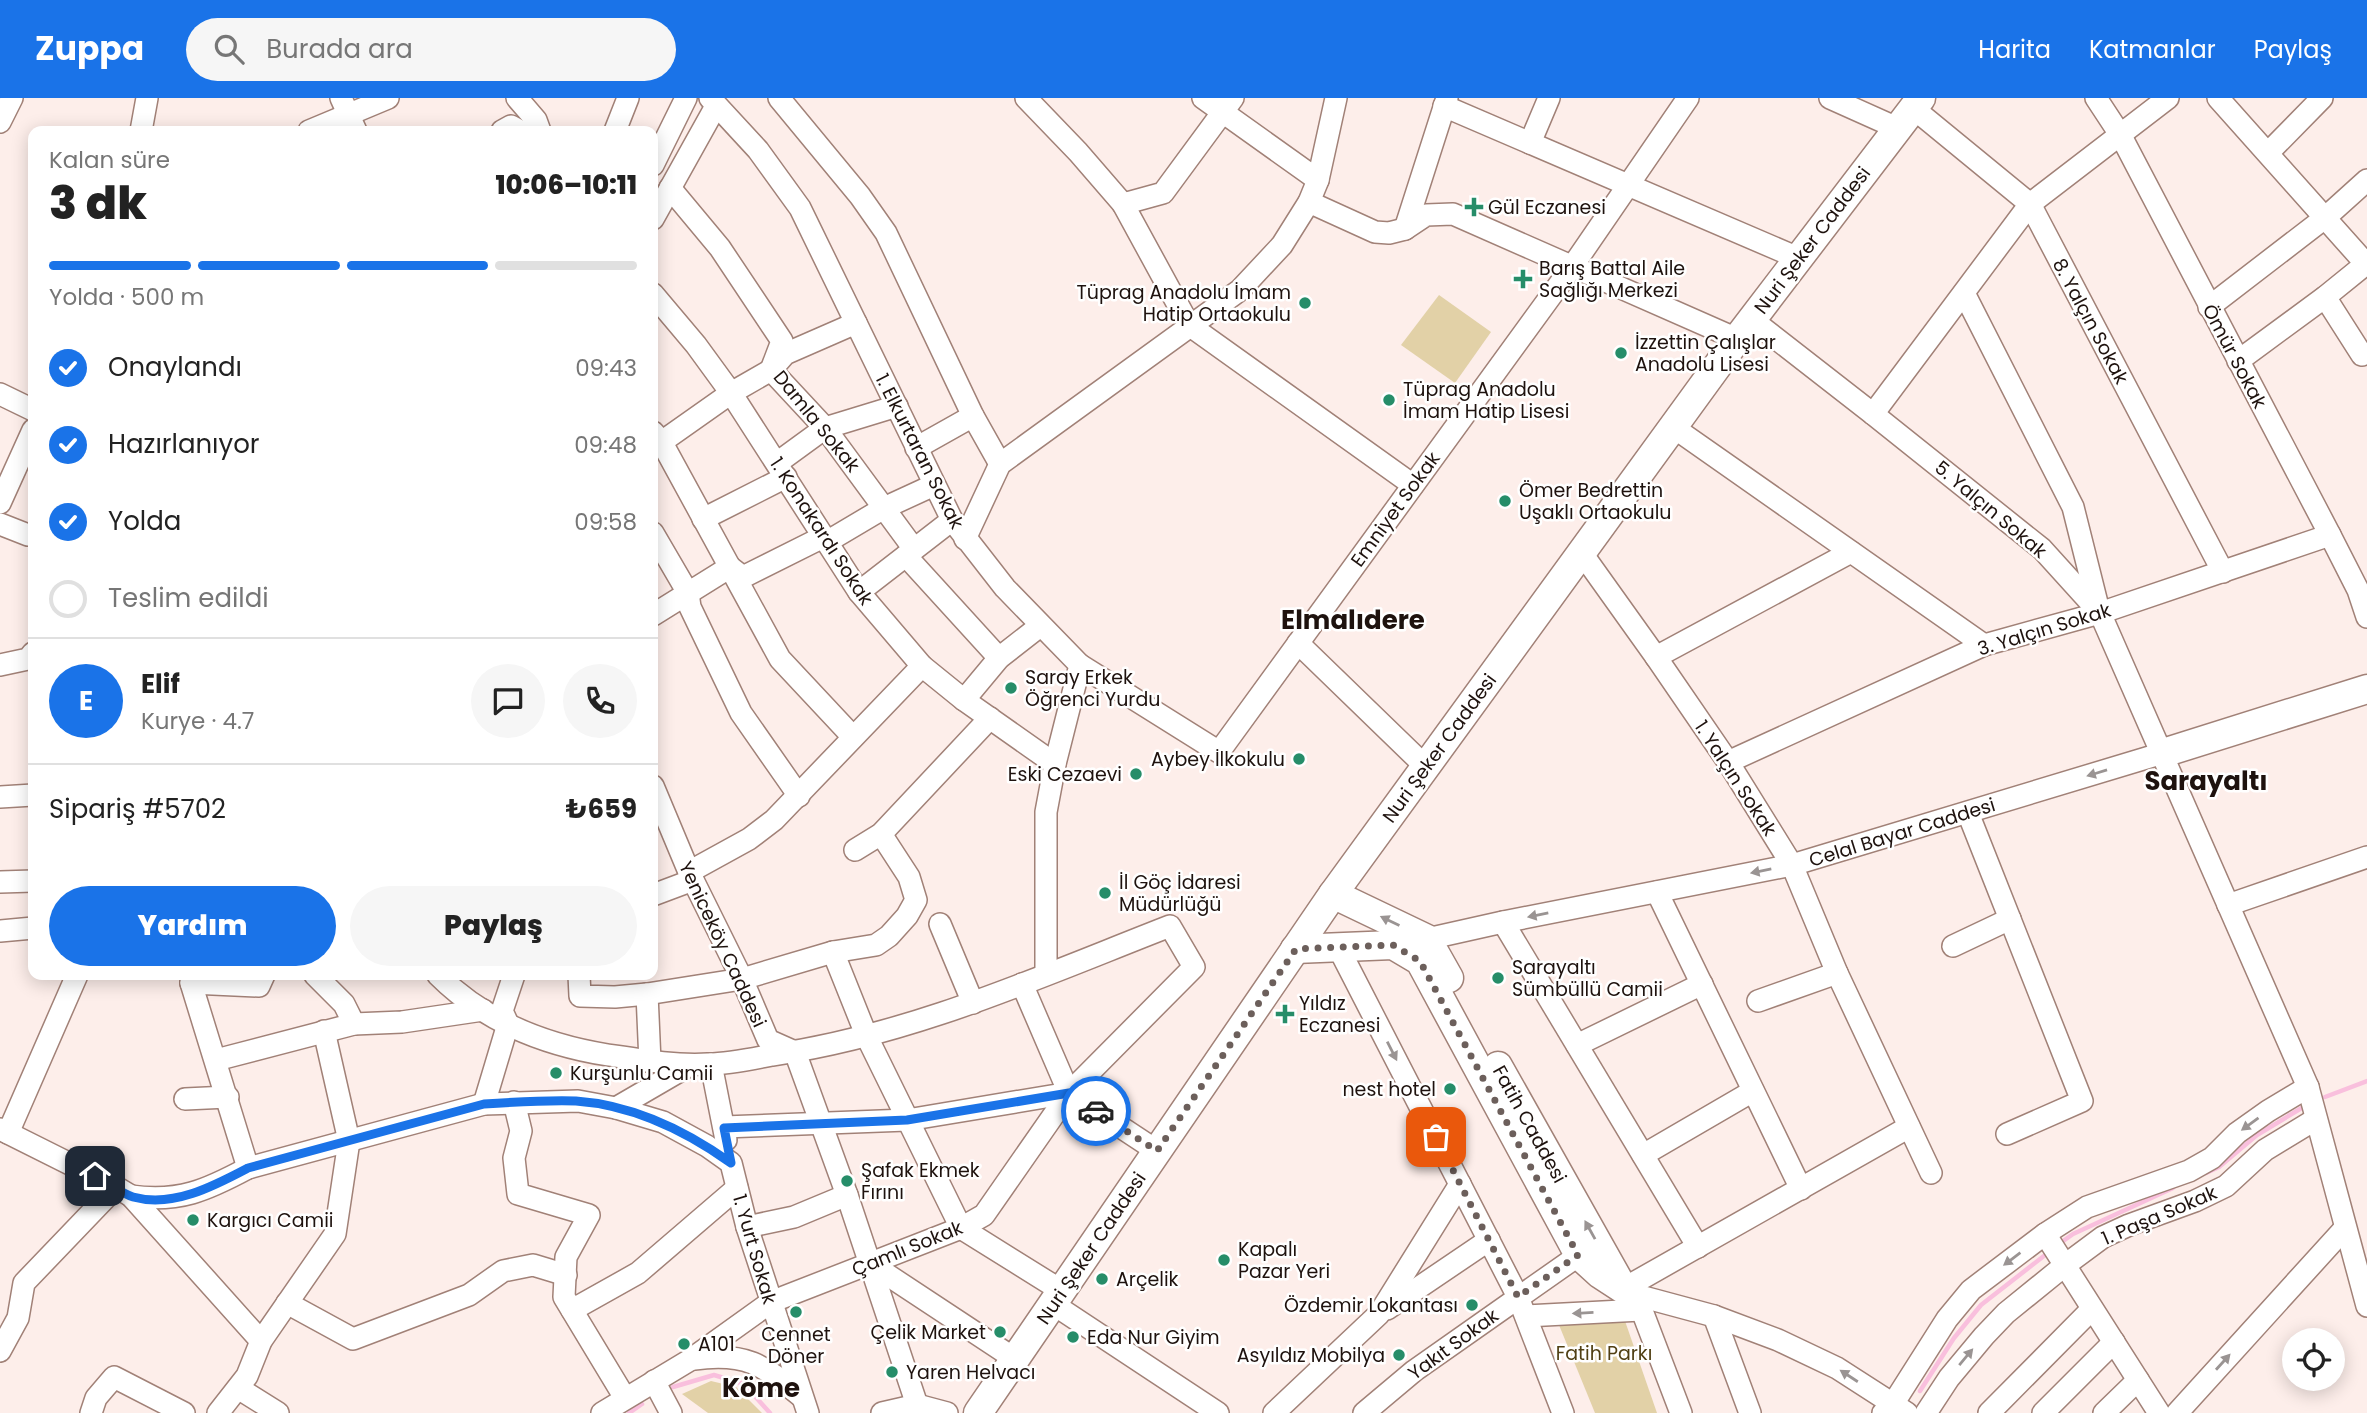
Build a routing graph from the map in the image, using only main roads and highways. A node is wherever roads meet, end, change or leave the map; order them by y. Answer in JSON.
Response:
{"nodes":[{"id":1,"x":1910,"y":111,"type":"edge"},
{"id":2,"x":2367,"y":689,"type":"edge"},
{"id":3,"x":2162,"y":754,"type":"road end"},
{"id":4,"x":1333,"y":894,"type":"junction"},
{"id":5,"x":1296,"y":949,"type":"junction"},
{"id":6,"x":978,"y":1413,"type":"edge"}],
"edges":[{"from":1,"to":4,"type":"main road","name":"Nuri Şeker Caddesi"},
{"from":2,"to":3,"type":"main road","name":"Celal Bayar Caddesi"},
{"from":4,"to":5,"type":"main road","name":"Nuri Şeker Caddesi"},
{"from":5,"to":4,"type":"main road","name":"Fatih Caddesi","one_way":true},
{"from":5,"to":6,"type":"main road","name":"Nuri Şeker Caddesi"}]}
